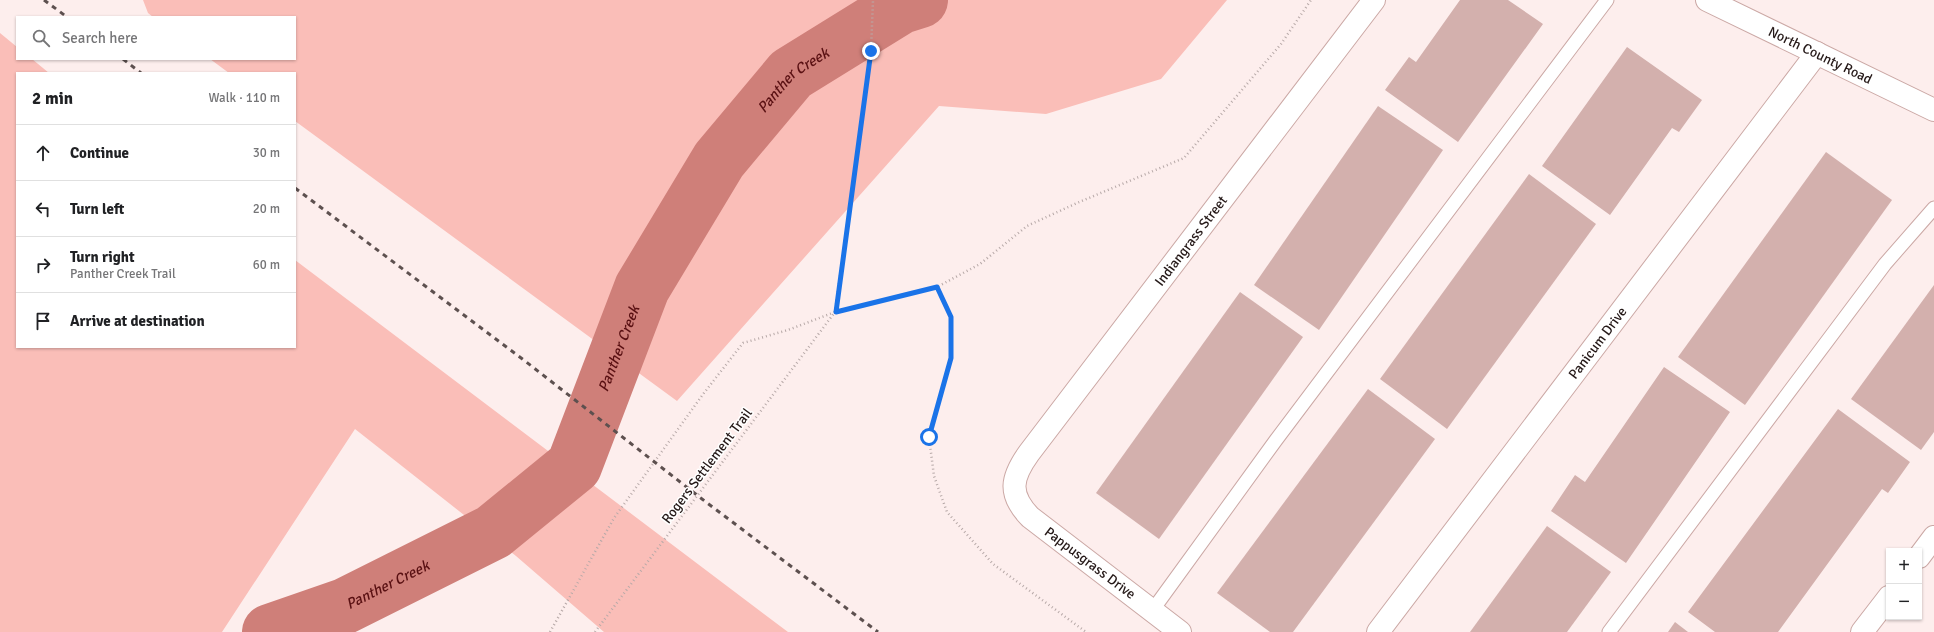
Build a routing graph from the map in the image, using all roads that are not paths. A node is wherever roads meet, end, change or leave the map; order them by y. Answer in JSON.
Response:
{"nodes":[{"id":1,"x":1374,"y":0,"type":"edge"},
{"id":2,"x":1607,"y":0,"type":"edge"},
{"id":3,"x":1707,"y":0,"type":"edge"},
{"id":4,"x":1818,"y":53,"type":"junction"},
{"id":5,"x":1934,"y":110,"type":"edge"},
{"id":6,"x":1934,"y":208,"type":"edge"},
{"id":7,"x":1014,"y":484,"type":"joint"},
{"id":8,"x":1934,"y":537,"type":"edge"},
{"id":9,"x":1922,"y":553,"type":"edge"},
{"id":10,"x":1886,"y":601,"type":"edge"},
{"id":11,"x":1152,"y":611,"type":"junction"},
{"id":12,"x":1180,"y":632,"type":"edge"},
{"id":13,"x":1378,"y":632,"type":"edge"},
{"id":14,"x":1609,"y":632,"type":"edge"},
{"id":15,"x":1862,"y":632,"type":"edge"}],
"edges":[{"from":1,"to":7,"type":"street","name":"Indiangrass Street"},
{"from":2,"to":11,"type":"lane"},
{"from":3,"to":4,"type":"street","name":"North County Road"},
{"from":4,"to":5,"type":"street","name":"North County Road"},
{"from":4,"to":13,"type":"street","name":"Panicum Drive"},
{"from":6,"to":14,"type":"lane"},
{"from":7,"to":11,"type":"street","name":"Pappusgrass Drive"},
{"from":8,"to":9,"type":"street"},
{"from":10,"to":15,"type":"street"},
{"from":11,"to":12,"type":"street","name":"Pappusgrass Drive"}]}
